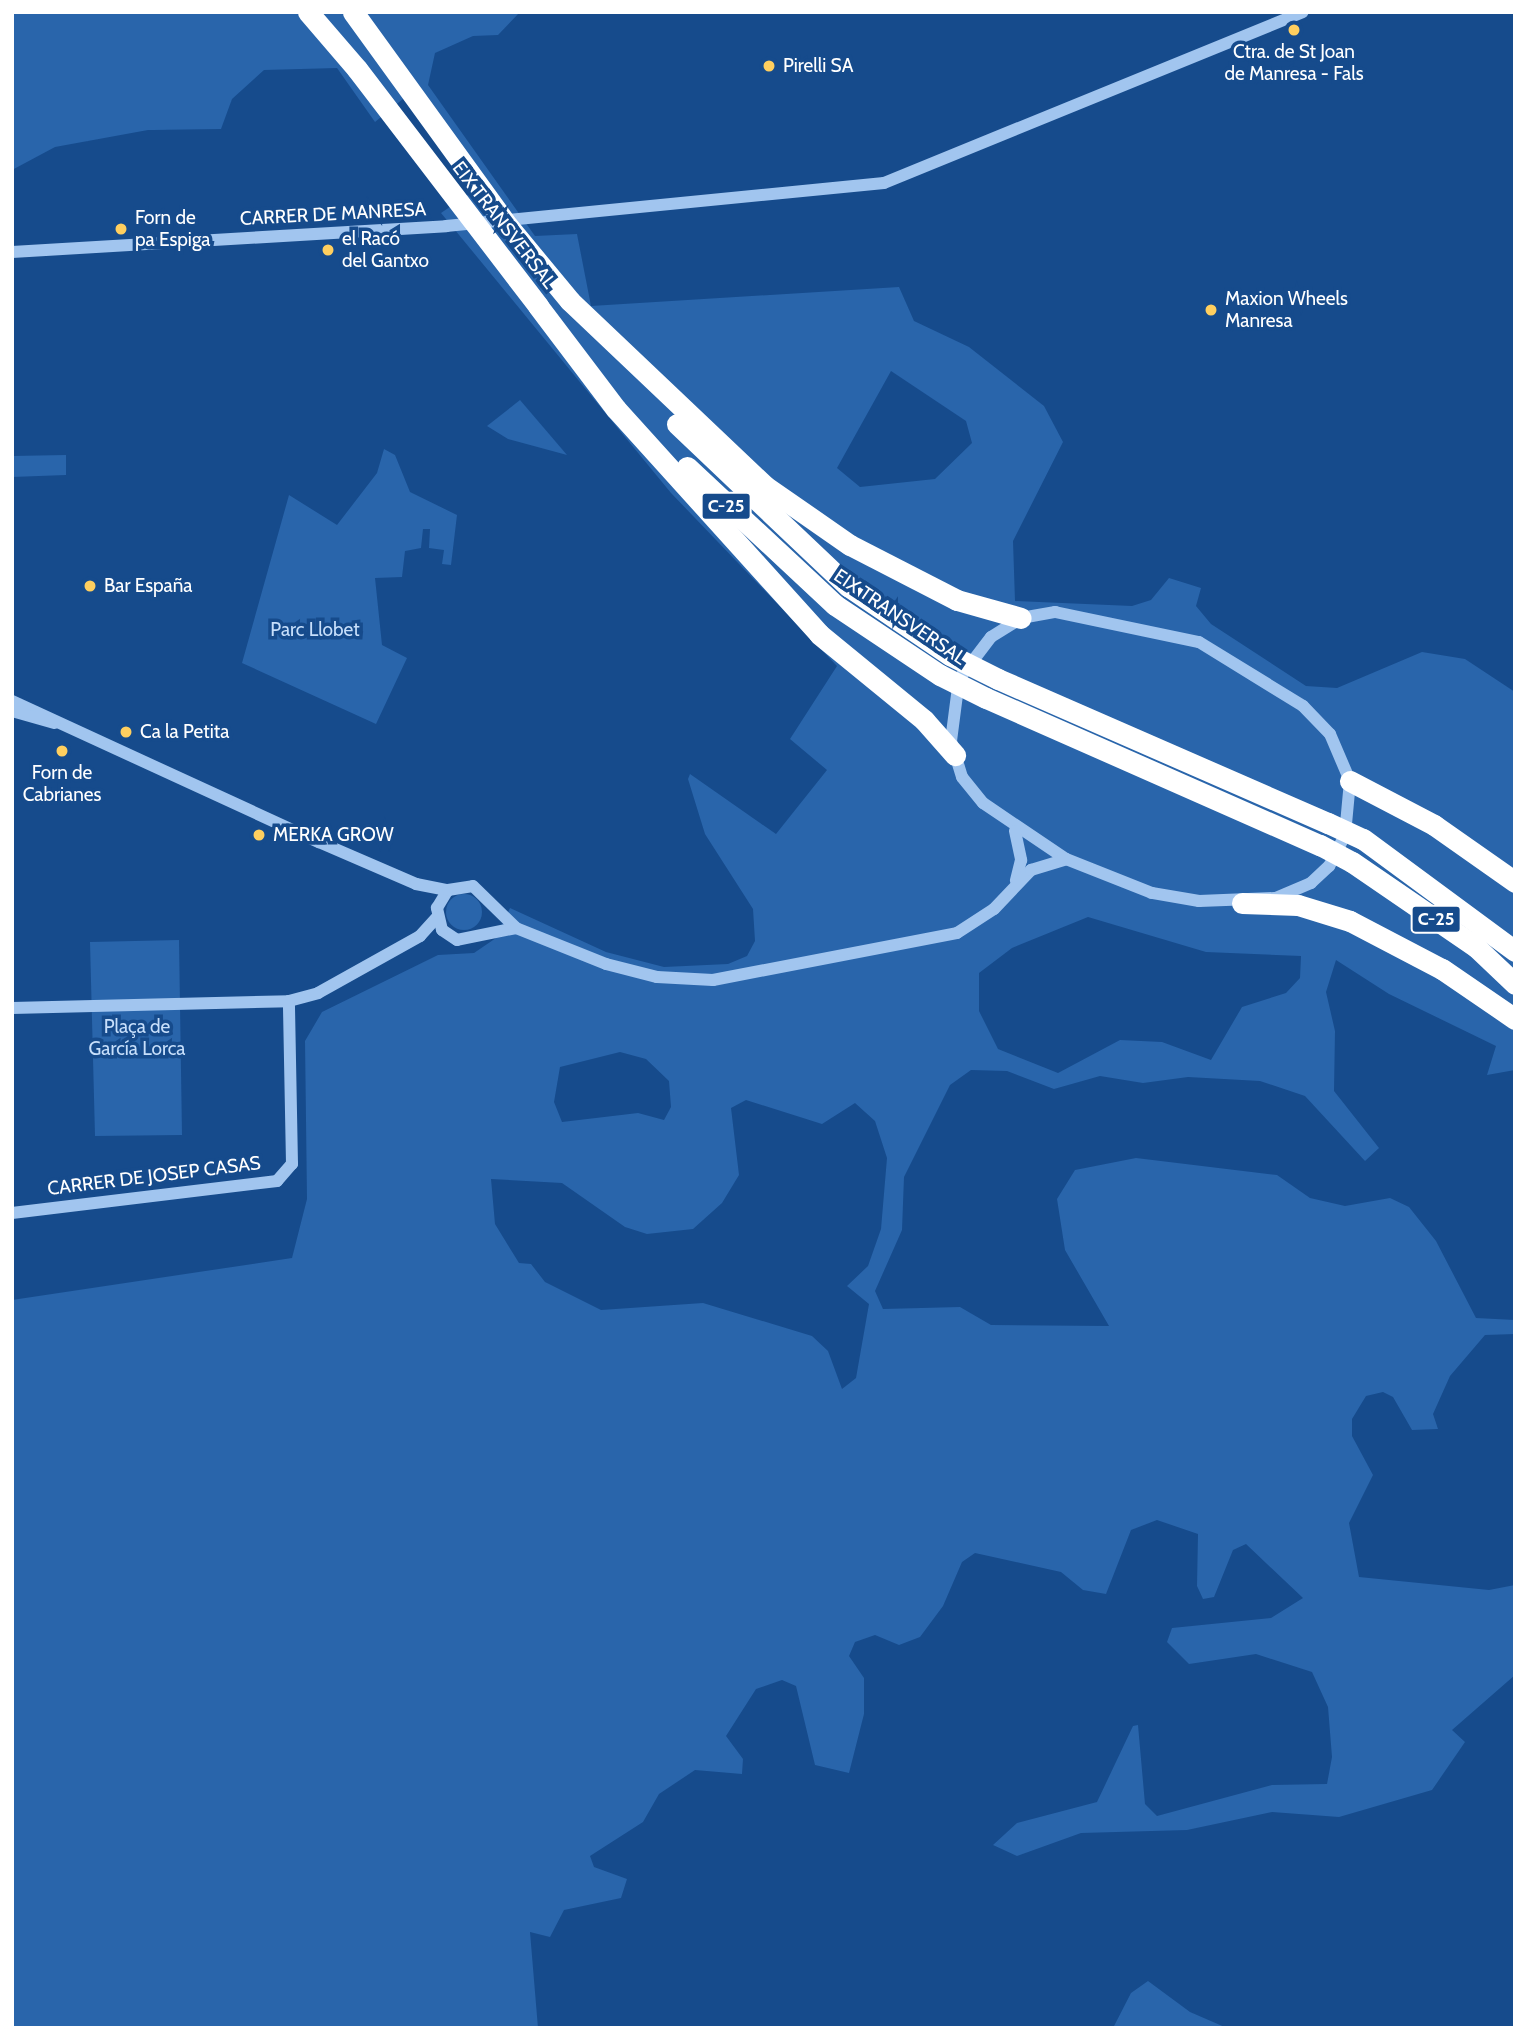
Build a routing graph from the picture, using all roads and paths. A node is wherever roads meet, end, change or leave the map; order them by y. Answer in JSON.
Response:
{"nodes":[{"id":1,"x":309,"y":12,"type":"edge"},
{"id":2,"x":320,"y":12,"type":"edge"},
{"id":3,"x":353,"y":12,"type":"edge"},
{"id":4,"x":1302,"y":12,"type":"edge"},
{"id":5,"x":357,"y":69,"type":"junction"},
{"id":6,"x":12,"y":252,"type":"edge"},
{"id":7,"x":570,"y":301,"type":"junction"},
{"id":8,"x":538,"y":306,"type":"junction"},
{"id":9,"x":1021,"y":618,"type":"junction"},
{"id":10,"x":12,"y":701,"type":"edge"},
{"id":11,"x":12,"y":711,"type":"edge"},
{"id":12,"x":54,"y":723,"type":"junction"},
{"id":13,"x":955,"y":755,"type":"junction"},
{"id":14,"x":1350,"y":781,"type":"junction"},
{"id":15,"x":1015,"y":831,"type":"junction"},
{"id":16,"x":1066,"y":859,"type":"junction"},
{"id":17,"x":1016,"y":880,"type":"junction"},
{"id":18,"x":1515,"y":882,"type":"edge"},
{"id":19,"x":416,"y":884,"type":"junction"},
{"id":20,"x":448,"y":890,"type":"junction"},
{"id":21,"x":1242,"y":902,"type":"junction"},
{"id":22,"x":490,"y":903,"type":"junction"},
{"id":23,"x":438,"y":911,"type":"junction"},
{"id":24,"x":516,"y":928,"type":"junction"},
{"id":25,"x":486,"y":931,"type":"junction"},
{"id":26,"x":420,"y":936,"type":"junction"},
{"id":27,"x":449,"y":936,"type":"junction"},
{"id":28,"x":1515,"y":951,"type":"edge"},
{"id":29,"x":1515,"y":984,"type":"edge"},
{"id":30,"x":289,"y":1000,"type":"junction"},
{"id":31,"x":12,"y":1008,"type":"edge"},
{"id":32,"x":1515,"y":1019,"type":"edge"},
{"id":33,"x":12,"y":1213,"type":"edge"}],
"edges":[{"from":1,"to":5,"type":"highway"},
{"from":2,"to":5,"type":"highway","name":"EIX TRANSVERSAL","number":"C-25"},
{"from":3,"to":7,"type":"highway","name":"EIX TRANSVERSAL","number":"C-25","bridge":true},
{"from":4,"to":6,"type":"street","name":"CARRER DE MANRESA"},
{"from":5,"to":8,"type":"highway","name":"EIX TRANSVERSAL","number":"C-25","bridge":true},
{"from":7,"to":9,"type":"highway"},
{"from":7,"to":28,"type":"highway","name":"EIX TRANSVERSAL","number":"C-25","bridge":true},
{"from":8,"to":13,"type":"highway"},
{"from":8,"to":29,"type":"highway","name":"EIX TRANSVERSAL","number":"C-25","bridge":true},
{"from":9,"to":13,"type":"street"},
{"from":9,"to":14,"type":"street"},
{"from":10,"to":12,"type":"street"},
{"from":11,"to":12,"type":"street"},
{"from":12,"to":19,"type":"street"},
{"from":13,"to":15,"type":"street"},
{"from":14,"to":18,"type":"highway"},
{"from":14,"to":21,"type":"street"},
{"from":15,"to":16,"type":"street"},
{"from":15,"to":17,"type":"street"},
{"from":16,"to":17,"type":"street"},
{"from":16,"to":21,"type":"street"},
{"from":17,"to":24,"type":"street"},
{"from":19,"to":20,"type":"street"},
{"from":19,"to":23,"type":"street"},
{"from":20,"to":22,"type":"street"},
{"from":20,"to":23,"type":"street"},
{"from":21,"to":32,"type":"highway"},
{"from":22,"to":24,"type":"street"},
{"from":22,"to":25,"type":"street"},
{"from":23,"to":26,"type":"street"},
{"from":23,"to":27,"type":"street"},
{"from":24,"to":25,"type":"street"},
{"from":25,"to":27,"type":"street"},
{"from":26,"to":27,"type":"street"},
{"from":26,"to":30,"type":"street"},
{"from":30,"to":31,"type":"street"},
{"from":30,"to":33,"type":"street","name":"CARRER DE JOSEP CASAS"}]}
